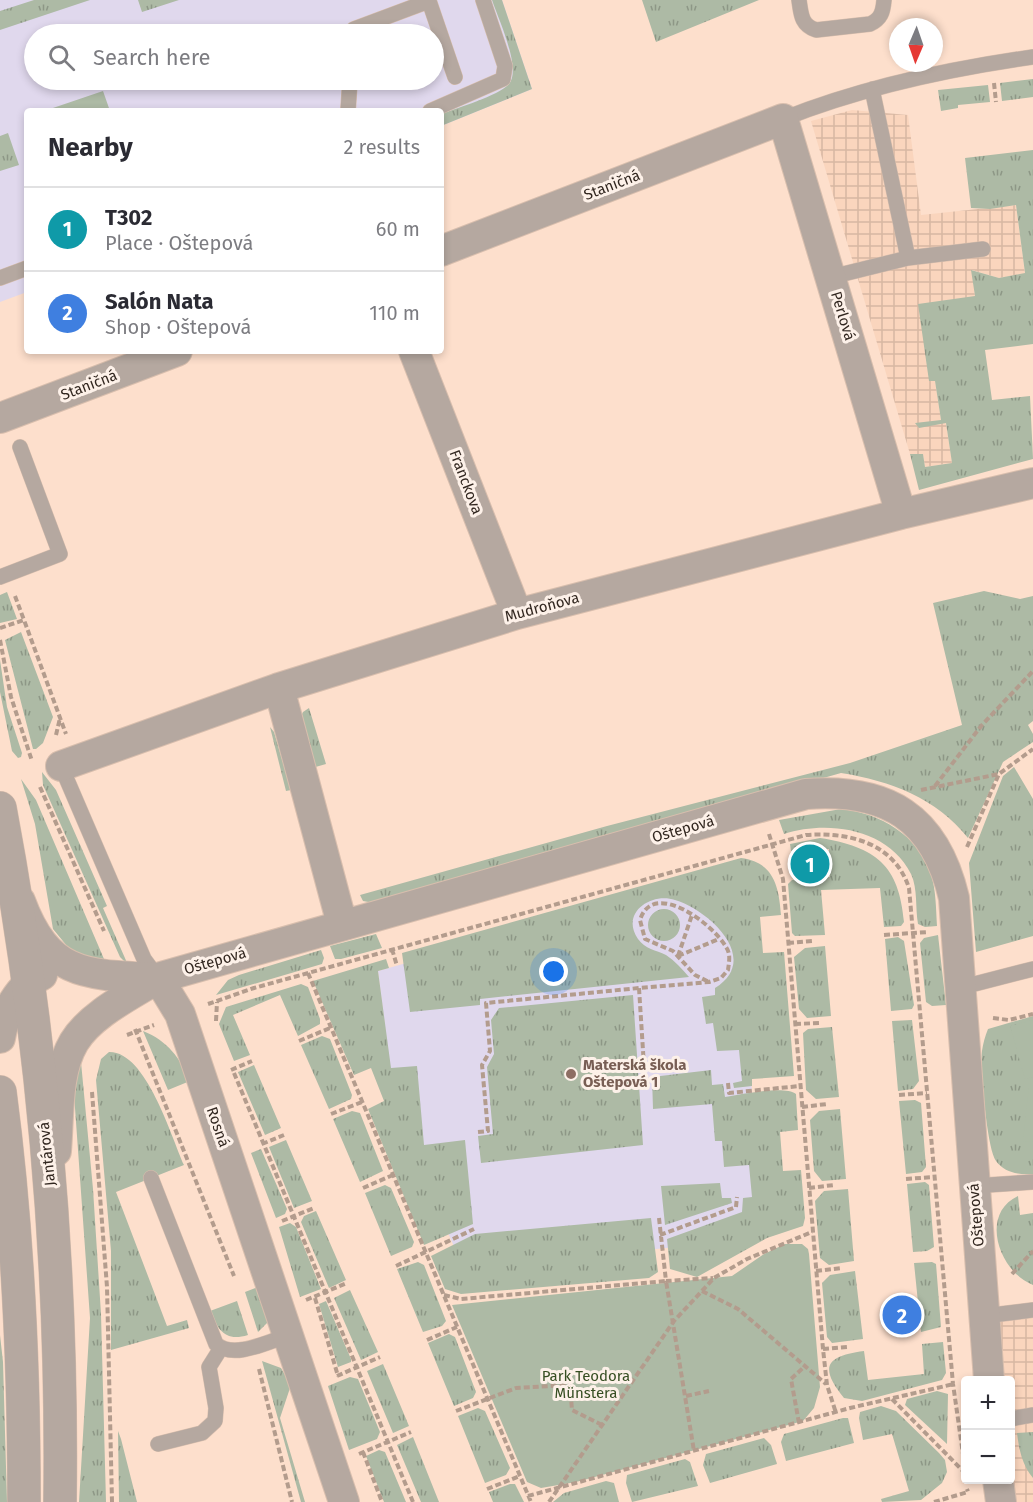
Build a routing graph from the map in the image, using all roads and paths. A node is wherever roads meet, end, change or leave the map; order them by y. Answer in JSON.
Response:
{"nodes":[{"id":1,"x":483,"y":0,"type":"edge"},
{"id":2,"x":799,"y":0,"type":"edge"},
{"id":3,"x":884,"y":0,"type":"edge"},
{"id":4,"x":368,"y":24,"type":"edge"},
{"id":5,"x":437,"y":24,"type":"edge"},
{"id":6,"x":444,"y":45,"type":"edge"},
{"id":7,"x":1033,"y":57,"type":"edge"},
{"id":8,"x":455,"y":77,"type":"dead end"},
{"id":9,"x":872,"y":89,"type":"junction"},
{"id":10,"x":349,"y":90,"type":"edge"},
{"id":11,"x":348,"y":108,"type":"edge"},
{"id":12,"x":437,"y":108,"type":"edge"},
{"id":13,"x":783,"y":119,"type":"junction"},
{"id":14,"x":983,"y":249,"type":"dead end"},
{"id":15,"x":444,"y":250,"type":"edge"},
{"id":16,"x":908,"y":258,"type":"junction"},
{"id":17,"x":24,"y":269,"type":"edge"},
{"id":18,"x":831,"y":277,"type":"junction"},
{"id":19,"x":0,"y":278,"type":"edge"},
{"id":20,"x":169,"y":354,"type":"edge"},
{"id":21,"x":415,"y":354,"type":"edge"},
{"id":22,"x":0,"y":418,"type":"edge"},
{"id":23,"x":20,"y":447,"type":"dead end"},
{"id":24,"x":1033,"y":483,"type":"edge"},
{"id":25,"x":901,"y":514,"type":"junction"},
{"id":26,"x":0,"y":577,"type":"edge"},
{"id":27,"x":517,"y":614,"type":"junction"},
{"id":28,"x":0,"y":628,"type":"edge"},
{"id":29,"x":0,"y":640,"type":"edge"},
{"id":30,"x":1033,"y":672,"type":"edge"},
{"id":31,"x":279,"y":688,"type":"junction"},
{"id":32,"x":1033,"y":749,"type":"edge"},
{"id":33,"x":58,"y":765,"type":"junction"},
{"id":34,"x":935,"y":787,"type":"dead end"},
{"id":35,"x":0,"y":808,"type":"edge"},
{"id":36,"x":772,"y":843,"type":"junction"},
{"id":37,"x":965,"y":849,"type":"dead end"},
{"id":38,"x":14,"y":884,"type":"junction"},
{"id":39,"x":692,"y":915,"type":"junction"},
{"id":40,"x":342,"y":924,"type":"junction"},
{"id":41,"x":913,"y":933,"type":"junction"},
{"id":42,"x":884,"y":935,"type":"dead end"},
{"id":43,"x":719,"y":939,"type":"junction"},
{"id":44,"x":812,"y":941,"type":"dead end"},
{"id":45,"x":788,"y":943,"type":"junction"},
{"id":46,"x":392,"y":950,"type":"junction"},
{"id":47,"x":678,"y":956,"type":"junction"},
{"id":48,"x":397,"y":966,"type":"dead end"},
{"id":49,"x":1033,"y":969,"type":"edge"},
{"id":50,"x":81,"y":972,"type":"junction"},
{"id":51,"x":308,"y":972,"type":"junction"},
{"id":52,"x":158,"y":978,"type":"junction"},
{"id":53,"x":709,"y":982,"type":"junction"},
{"id":54,"x":639,"y":988,"type":"junction"},
{"id":55,"x":959,"y":988,"type":"junction"},
{"id":56,"x":12,"y":997,"type":"edge"},
{"id":57,"x":217,"y":1001,"type":"junction"},
{"id":58,"x":180,"y":1014,"type":"junction"},
{"id":59,"x":91,"y":1023,"type":"junction"},
{"id":60,"x":819,"y":1023,"type":"dead end"},
{"id":61,"x":795,"y":1024,"type":"junction"},
{"id":62,"x":217,"y":1027,"type":"dead end"},
{"id":63,"x":330,"y":1028,"type":"junction"},
{"id":64,"x":34,"y":1030,"type":"junction"},
{"id":65,"x":136,"y":1032,"type":"junction"},
{"id":66,"x":118,"y":1037,"type":"dead end"},
{"id":67,"x":0,"y":1038,"type":"edge"},
{"id":68,"x":300,"y":1041,"type":"dead end"},
{"id":69,"x":229,"y":1060,"type":"dead end"},
{"id":70,"x":252,"y":1061,"type":"dead end"},
{"id":71,"x":644,"y":1066,"type":"dead end"},
{"id":72,"x":233,"y":1069,"type":"junction"},
{"id":73,"x":728,"y":1083,"type":"dead end"},
{"id":74,"x":92,"y":1084,"type":"dead end"},
{"id":75,"x":800,"y":1086,"type":"junction"},
{"id":76,"x":0,"y":1092,"type":"edge"},
{"id":77,"x":927,"y":1093,"type":"junction"},
{"id":78,"x":899,"y":1095,"type":"dead end"},
{"id":79,"x":362,"y":1102,"type":"junction"},
{"id":80,"x":827,"y":1104,"type":"dead end"},
{"id":81,"x":802,"y":1107,"type":"junction"},
{"id":82,"x":331,"y":1114,"type":"dead end"},
{"id":83,"x":478,"y":1132,"type":"dead end"},
{"id":84,"x":284,"y":1135,"type":"dead end"},
{"id":85,"x":263,"y":1144,"type":"junction"},
{"id":86,"x":393,"y":1175,"type":"junction"},
{"id":87,"x":934,"y":1176,"type":"junction"},
{"id":88,"x":151,"y":1178,"type":"dead end"},
{"id":89,"x":906,"y":1179,"type":"dead end"},
{"id":90,"x":1033,"y":1182,"type":"edge"},
{"id":91,"x":834,"y":1185,"type":"dead end"},
{"id":92,"x":973,"y":1186,"type":"junction"},
{"id":93,"x":363,"y":1188,"type":"dead end"},
{"id":94,"x":809,"y":1188,"type":"junction"},
{"id":95,"x":737,"y":1197,"type":"dead end"},
{"id":96,"x":52,"y":1202,"type":"junction"},
{"id":97,"x":314,"y":1208,"type":"dead end"},
{"id":98,"x":294,"y":1217,"type":"junction"},
{"id":99,"x":659,"y":1218,"type":"dead end"},
{"id":100,"x":474,"y":1229,"type":"dead end"},
{"id":101,"x":812,"y":1232,"type":"junction"},
{"id":102,"x":660,"y":1235,"type":"junction"},
{"id":103,"x":426,"y":1254,"type":"junction"},
{"id":104,"x":396,"y":1266,"type":"dead end"},
{"id":105,"x":842,"y":1268,"type":"dead end"},
{"id":106,"x":816,"y":1271,"type":"junction"},
{"id":107,"x":714,"y":1278,"type":"junction"},
{"id":108,"x":666,"y":1281,"type":"junction"},
{"id":109,"x":347,"y":1283,"type":"dead end"},
{"id":110,"x":238,"y":1288,"type":"dead end"},
{"id":111,"x":702,"y":1291,"type":"junction"},
{"id":112,"x":326,"y":1294,"type":"junction"},
{"id":113,"x":443,"y":1295,"type":"junction"},
{"id":114,"x":315,"y":1298,"type":"dead end"},
{"id":115,"x":1033,"y":1310,"type":"edge"},
{"id":116,"x":984,"y":1316,"type":"junction"},
{"id":117,"x":674,"y":1321,"type":"junction"},
{"id":118,"x":458,"y":1327,"type":"junction"},
{"id":119,"x":289,"y":1335,"type":"junction"},
{"id":120,"x":427,"y":1340,"type":"dead end"},
{"id":121,"x":253,"y":1346,"type":"junction"},
{"id":122,"x":848,"y":1347,"type":"dead end"},
{"id":123,"x":221,"y":1348,"type":"junction"},
{"id":124,"x":823,"y":1349,"type":"junction"},
{"id":125,"x":380,"y":1357,"type":"dead end"},
{"id":126,"x":805,"y":1366,"type":"junction"},
{"id":127,"x":357,"y":1369,"type":"junction"},
{"id":128,"x":338,"y":1376,"type":"dead end"},
{"id":129,"x":989,"y":1376,"type":"edge"},
{"id":130,"x":959,"y":1382,"type":"dead end"},
{"id":131,"x":953,"y":1384,"type":"junction"},
{"id":132,"x":827,"y":1385,"type":"junction"},
{"id":133,"x":710,"y":1391,"type":"dead end"},
{"id":134,"x":686,"y":1396,"type":"junction"},
{"id":135,"x":487,"y":1397,"type":"junction"},
{"id":136,"x":892,"y":1398,"type":"junction"},
{"id":137,"x":456,"y":1411,"type":"dead end"},
{"id":138,"x":836,"y":1413,"type":"junction"},
{"id":139,"x":1033,"y":1415,"type":"edge"},
{"id":140,"x":1015,"y":1418,"type":"edge"},
{"id":141,"x":799,"y":1423,"type":"junction"},
{"id":142,"x":602,"y":1425,"type":"junction"},
{"id":143,"x":411,"y":1432,"type":"dead end"},
{"id":144,"x":961,"y":1441,"type":"edge"},
{"id":145,"x":388,"y":1442,"type":"junction"},
{"id":146,"x":158,"y":1444,"type":"dead end"},
{"id":147,"x":694,"y":1451,"type":"junction"},
{"id":148,"x":363,"y":1452,"type":"dead end"},
{"id":149,"x":961,"y":1471,"type":"edge"},
{"id":150,"x":520,"y":1476,"type":"junction"},
{"id":151,"x":967,"y":1484,"type":"edge"},
{"id":152,"x":999,"y":1484,"type":"edge"},
{"id":153,"x":557,"y":1488,"type":"junction"},
{"id":154,"x":487,"y":1489,"type":"dead end"},
{"id":155,"x":528,"y":1496,"type":"junction"},
{"id":156,"x":24,"y":1502,"type":"edge"},
{"id":157,"x":60,"y":1502,"type":"edge"},
{"id":158,"x":112,"y":1502,"type":"edge"},
{"id":159,"x":292,"y":1502,"type":"edge"},
{"id":160,"x":344,"y":1502,"type":"edge"},
{"id":161,"x":382,"y":1502,"type":"edge"},
{"id":162,"x":412,"y":1502,"type":"edge"},
{"id":163,"x":531,"y":1502,"type":"edge"},
{"id":164,"x":549,"y":1502,"type":"edge"},
{"id":165,"x":934,"y":1502,"type":"edge"},
{"id":166,"x":1001,"y":1502,"type":"edge"}],
"edges":[{"from":1,"to":12,"type":"lane"},
{"from":2,"to":3,"type":"lane"},
{"from":4,"to":5,"type":"lane"},
{"from":6,"to":8,"type":"lane"},
{"from":7,"to":9,"type":"lane"},
{"from":9,"to":13,"type":"lane"},
{"from":9,"to":16,"type":"lane"},
{"from":10,"to":11,"type":"lane"},
{"from":13,"to":15,"type":"street","name":"Staničná"},
{"from":13,"to":18,"type":"street","name":"Perlová"},
{"from":14,"to":16,"type":"lane"},
{"from":16,"to":18,"type":"lane"},
{"from":17,"to":19,"type":"lane"},
{"from":18,"to":25,"type":"street","name":"Perlová"},
{"from":20,"to":22,"type":"street","name":"Staničná"},
{"from":21,"to":27,"type":"street","name":"Franckova"},
{"from":23,"to":26,"type":"lane"},
{"from":24,"to":25,"type":"street","name":"Mudroňova"},
{"from":25,"to":27,"type":"street","name":"Mudroňova"},
{"from":27,"to":31,"type":"street","name":"Mudroňova"},
{"from":28,"to":33,"type":"path"},
{"from":29,"to":33,"type":"path"},
{"from":30,"to":34,"type":"path"},
{"from":31,"to":33,"type":"street","name":"Mudroňova"},
{"from":31,"to":40,"type":"street"},
{"from":32,"to":37,"type":"path"},
{"from":33,"to":52,"type":"lane","name":"Rosná"},
{"from":35,"to":38,"type":"street","name":"Jantárová"},
{"from":36,"to":41,"type":"path"},
{"from":36,"to":45,"type":"path"},
{"from":36,"to":46,"type":"path"},
{"from":38,"to":50,"type":"street"},
{"from":38,"to":56,"type":"street","name":"Jantárová"},
{"from":39,"to":43,"type":"path"},
{"from":39,"to":47,"type":"path"},
{"from":39,"to":47,"type":"path"},
{"from":40,"to":52,"type":"street","name":"Oštepová"},
{"from":40,"to":55,"type":"street","name":"Oštepová"},
{"from":41,"to":42,"type":"path"},
{"from":41,"to":77,"type":"path"},
{"from":43,"to":47,"type":"path"},
{"from":43,"to":53,"type":"path"},
{"from":44,"to":45,"type":"path"},
{"from":45,"to":61,"type":"path"},
{"from":46,"to":48,"type":"path"},
{"from":46,"to":51,"type":"path"},
{"from":47,"to":53,"type":"path"},
{"from":49,"to":55,"type":"lane"},
{"from":50,"to":52,"type":"street"},
{"from":50,"to":56,"type":"street"},
{"from":51,"to":57,"type":"path"},
{"from":51,"to":63,"type":"path"},
{"from":52,"to":58,"type":"street","name":"Rosná"},
{"from":52,"to":59,"type":"street","name":"Oštepová"},
{"from":53,"to":54,"type":"path"},
{"from":54,"to":71,"type":"path"},
{"from":54,"to":83,"type":"path"},
{"from":55,"to":92,"type":"street","name":"Oštepová"},
{"from":56,"to":64,"type":"street","name":"Jantárová"},
{"from":56,"to":67,"type":"street"},
{"from":57,"to":58,"type":"path"},
{"from":57,"to":62,"type":"path"},
{"from":58,"to":65,"type":"path"},
{"from":58,"to":119,"type":"street","name":"Rosná"},
{"from":59,"to":64,"type":"street"},
{"from":59,"to":96,"type":"street","name":"Oštepová"},
{"from":60,"to":61,"type":"path"},
{"from":61,"to":75,"type":"path"},
{"from":63,"to":68,"type":"path"},
{"from":63,"to":79,"type":"path"},
{"from":64,"to":96,"type":"street","name":"Jantárová"},
{"from":65,"to":66,"type":"path"},
{"from":65,"to":110,"type":"path"},
{"from":69,"to":72,"type":"path"},
{"from":70,"to":72,"type":"path"},
{"from":72,"to":85,"type":"path"},
{"from":73,"to":75,"type":"path"},
{"from":74,"to":158,"type":"path"},
{"from":75,"to":81,"type":"path"},
{"from":76,"to":156,"type":"street"},
{"from":77,"to":78,"type":"path"},
{"from":77,"to":87,"type":"path"},
{"from":79,"to":82,"type":"path"},
{"from":79,"to":86,"type":"path"},
{"from":80,"to":81,"type":"path"},
{"from":81,"to":94,"type":"path"},
{"from":84,"to":85,"type":"path"},
{"from":85,"to":98,"type":"path"},
{"from":86,"to":93,"type":"path"},
{"from":86,"to":103,"type":"path"},
{"from":87,"to":89,"type":"path"},
{"from":87,"to":131,"type":"path"},
{"from":88,"to":123,"type":"lane"},
{"from":90,"to":92,"type":"lane"},
{"from":91,"to":94,"type":"path"},
{"from":92,"to":116,"type":"street","name":"Oštepová"},
{"from":94,"to":101,"type":"path"},
{"from":95,"to":102,"type":"path"},
{"from":96,"to":157,"type":"street","name":"Jantárová"},
{"from":97,"to":98,"type":"path"},
{"from":98,"to":112,"type":"path"},
{"from":99,"to":102,"type":"path"},
{"from":100,"to":103,"type":"path"},
{"from":101,"to":106,"type":"path"},
{"from":101,"to":107,"type":"path"},
{"from":102,"to":108,"type":"path"},
{"from":103,"to":104,"type":"path"},
{"from":103,"to":113,"type":"path"},
{"from":105,"to":106,"type":"path"},
{"from":106,"to":124,"type":"path"},
{"from":107,"to":108,"type":"path"},
{"from":107,"to":111,"type":"path"},
{"from":108,"to":113,"type":"path"},
{"from":108,"to":117,"type":"path"},
{"from":109,"to":112,"type":"path"},
{"from":111,"to":117,"type":"path"},
{"from":111,"to":126,"type":"path"},
{"from":112,"to":127,"type":"path"},
{"from":113,"to":118,"type":"path"},
{"from":114,"to":128,"type":"path"},
{"from":115,"to":116,"type":"lane"},
{"from":116,"to":129,"type":"street","name":"Oštepová"},
{"from":117,"to":134,"type":"path"},
{"from":117,"to":142,"type":"path"},
{"from":118,"to":120,"type":"path"},
{"from":118,"to":135,"type":"path"},
{"from":119,"to":121,"type":"lane"},
{"from":119,"to":160,"type":"street","name":"Rosná"},
{"from":121,"to":123,"type":"lane"},
{"from":121,"to":159,"type":"path"},
{"from":122,"to":124,"type":"path"},
{"from":123,"to":146,"type":"lane"},
{"from":124,"to":132,"type":"path"},
{"from":125,"to":127,"type":"path"},
{"from":126,"to":132,"type":"path"},
{"from":126,"to":141,"type":"path"},
{"from":127,"to":145,"type":"path"},
{"from":130,"to":131,"type":"path"},
{"from":131,"to":136,"type":"path"},
{"from":131,"to":144,"type":"path"},
{"from":132,"to":138,"type":"path"},
{"from":133,"to":134,"type":"path"},
{"from":134,"to":147,"type":"path"},
{"from":135,"to":137,"type":"path"},
{"from":135,"to":142,"type":"path"},
{"from":135,"to":150,"type":"path"},
{"from":136,"to":138,"type":"path"},
{"from":136,"to":149,"type":"path"},
{"from":138,"to":141,"type":"path"},
{"from":139,"to":140,"type":"lane"},
{"from":141,"to":147,"type":"path"},
{"from":142,"to":153,"type":"path"},
{"from":143,"to":145,"type":"path"},
{"from":145,"to":162,"type":"path"},
{"from":147,"to":153,"type":"path"},
{"from":148,"to":161,"type":"path"},
{"from":150,"to":154,"type":"path"},
{"from":150,"to":155,"type":"path"},
{"from":151,"to":165,"type":"path"},
{"from":152,"to":166,"type":"street"},
{"from":153,"to":155,"type":"path"},
{"from":153,"to":164,"type":"path"},
{"from":155,"to":163,"type":"path"}]}
